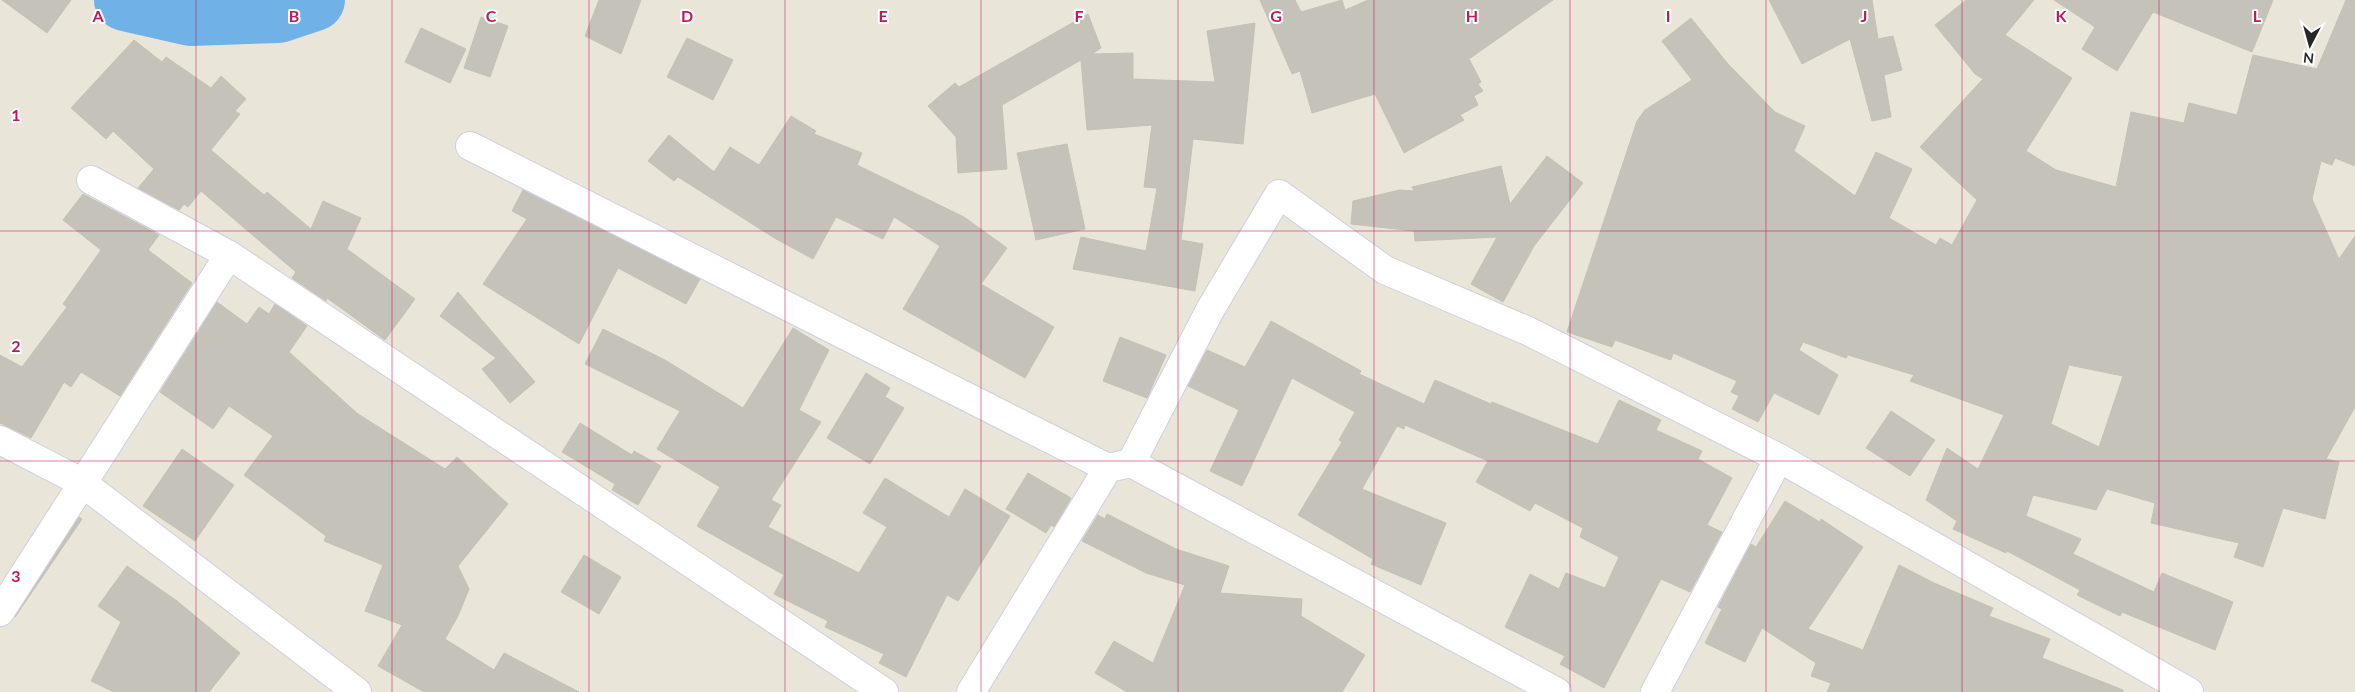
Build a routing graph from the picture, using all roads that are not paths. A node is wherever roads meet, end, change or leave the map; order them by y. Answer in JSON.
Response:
{"nodes":[{"id":1,"x":470,"y":146,"type":"dead end"},
{"id":2,"x":91,"y":180,"type":"dead end"},
{"id":3,"x":229,"y":255,"type":"junction"},
{"id":4,"x":0,"y":440,"type":"edge"},
{"id":5,"x":1780,"y":458,"type":"junction"},
{"id":6,"x":1119,"y":465,"type":"junction"},
{"id":7,"x":81,"y":482,"type":"junction"},
{"id":8,"x":0,"y":612,"type":"edge"},
{"id":9,"x":357,"y":692,"type":"edge"},
{"id":10,"x":884,"y":692,"type":"edge"},
{"id":11,"x":971,"y":692,"type":"edge"},
{"id":12,"x":1557,"y":692,"type":"edge"},
{"id":13,"x":1654,"y":692,"type":"edge"},
{"id":14,"x":2189,"y":692,"type":"edge"}],
"edges":[{"from":1,"to":6,"type":"street"},
{"from":2,"to":3,"type":"street"},
{"from":3,"to":7,"type":"street"},
{"from":3,"to":10,"type":"street"},
{"from":4,"to":7,"type":"street"},
{"from":5,"to":6,"type":"street"},
{"from":5,"to":13,"type":"street"},
{"from":5,"to":14,"type":"street"},
{"from":6,"to":11,"type":"street"},
{"from":6,"to":12,"type":"street"},
{"from":7,"to":8,"type":"street"},
{"from":7,"to":9,"type":"street"}]}
